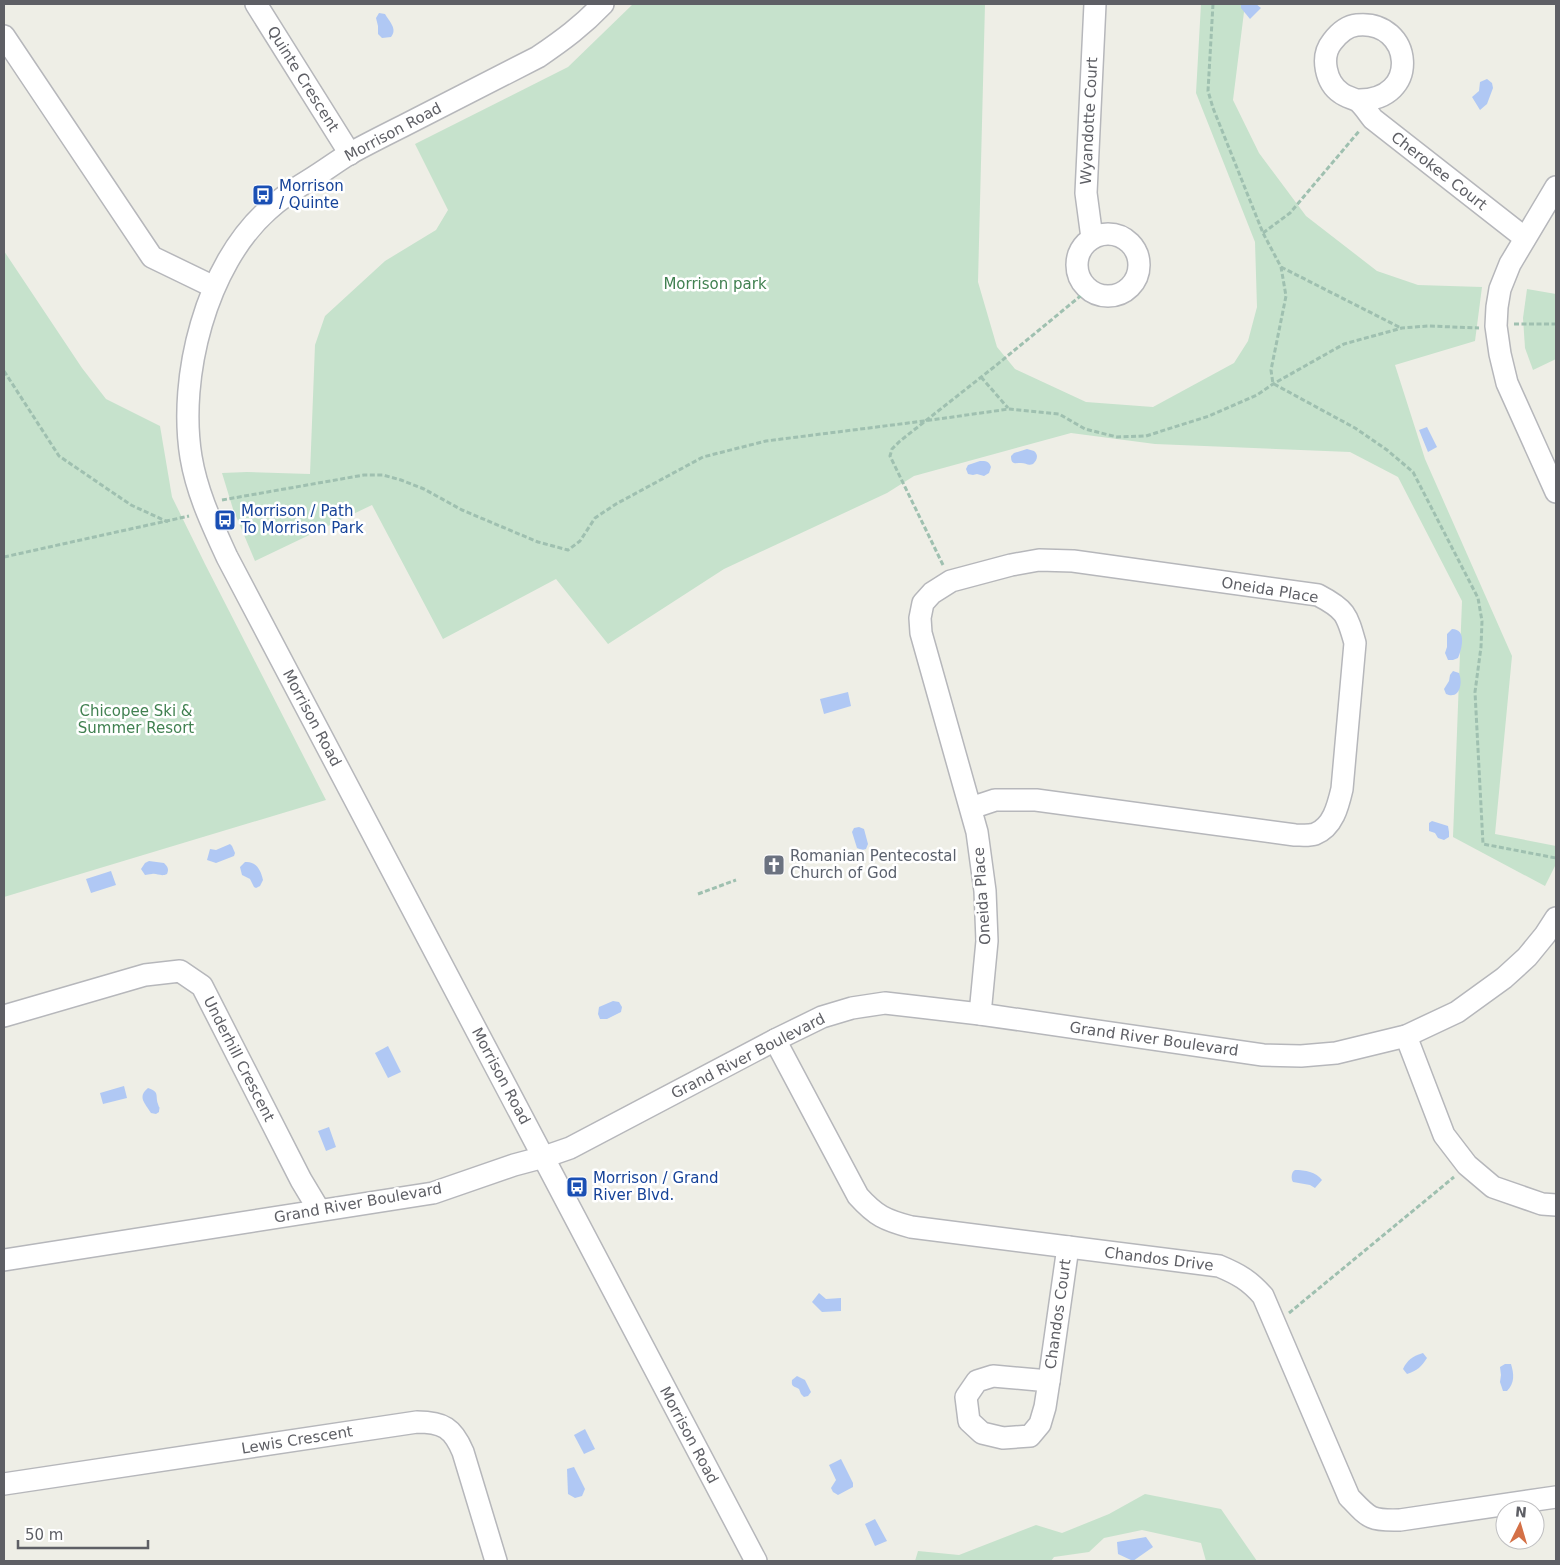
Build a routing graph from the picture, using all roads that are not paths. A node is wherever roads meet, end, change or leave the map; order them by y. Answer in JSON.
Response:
{"nodes":[{"id":1,"x":256,"y":4,"type":"edge"},
{"id":2,"x":603,"y":4,"type":"edge"},
{"id":3,"x":1096,"y":4,"type":"edge"},
{"id":4,"x":4,"y":36,"type":"edge"},
{"id":5,"x":1357,"y":100,"type":"dead end"},
{"id":6,"x":350,"y":154,"type":"junction"},
{"id":7,"x":1556,"y":187,"type":"edge"},
{"id":8,"x":1092,"y":238,"type":"junction"},
{"id":9,"x":1525,"y":238,"type":"junction"},
{"id":10,"x":214,"y":287,"type":"junction"},
{"id":11,"x":1556,"y":492,"type":"edge"},
{"id":12,"x":971,"y":808,"type":"junction"},
{"id":13,"x":1556,"y":918,"type":"edge"},
{"id":14,"x":980,"y":1014,"type":"junction"},
{"id":15,"x":4,"y":1016,"type":"edge"},
{"id":16,"x":1406,"y":1036,"type":"junction"},
{"id":17,"x":775,"y":1040,"type":"junction"},
{"id":18,"x":544,"y":1158,"type":"junction"},
{"id":19,"x":1556,"y":1205,"type":"edge"},
{"id":20,"x":319,"y":1210,"type":"junction"},
{"id":21,"x":1068,"y":1247,"type":"junction"},
{"id":22,"x":4,"y":1260,"type":"edge"},
{"id":23,"x":1049,"y":1381,"type":"dead end"},
{"id":24,"x":4,"y":1484,"type":"edge"},
{"id":25,"x":1556,"y":1497,"type":"edge"},
{"id":26,"x":496,"y":1561,"type":"edge"},
{"id":27,"x":753,"y":1561,"type":"edge"}],
"edges":[{"from":1,"to":6,"type":"street","name":"Quinte Crescent"},
{"from":2,"to":6,"type":"street","name":"Morrison Road"},
{"from":3,"to":8,"type":"street","name":"Wyandotte Court"},
{"from":4,"to":10,"type":"street"},
{"from":5,"to":9,"type":"street","name":"Cherokee Court"},
{"from":6,"to":10,"type":"street","name":"Morrison Road"},
{"from":7,"to":9,"type":"street"},
{"from":8,"to":8,"type":"street"},
{"from":9,"to":11,"type":"street"},
{"from":10,"to":18,"type":"street","name":"Morrison Road"},
{"from":12,"to":12,"type":"street","name":"Oneida Place"},
{"from":12,"to":14,"type":"street","name":"Oneida Place"},
{"from":13,"to":16,"type":"street","name":"Grand River Boulevard"},
{"from":14,"to":16,"type":"street","name":"Grand River Boulevard"},
{"from":14,"to":17,"type":"street","name":"Grand River Boulevard"},
{"from":15,"to":20,"type":"street","name":"Underhill Crescent"},
{"from":16,"to":19,"type":"street"},
{"from":17,"to":18,"type":"street","name":"Grand River Boulevard"},
{"from":17,"to":21,"type":"street","name":"Chandos Drive"},
{"from":18,"to":20,"type":"street","name":"Grand River Boulevard"},
{"from":18,"to":27,"type":"street","name":"Morrison Road"},
{"from":20,"to":22,"type":"street","name":"Grand River Boulevard"},
{"from":21,"to":23,"type":"street","name":"Chandos Court"},
{"from":21,"to":25,"type":"street","name":"Chandos Drive"},
{"from":24,"to":26,"type":"street","name":"Lewis Crescent"}]}
